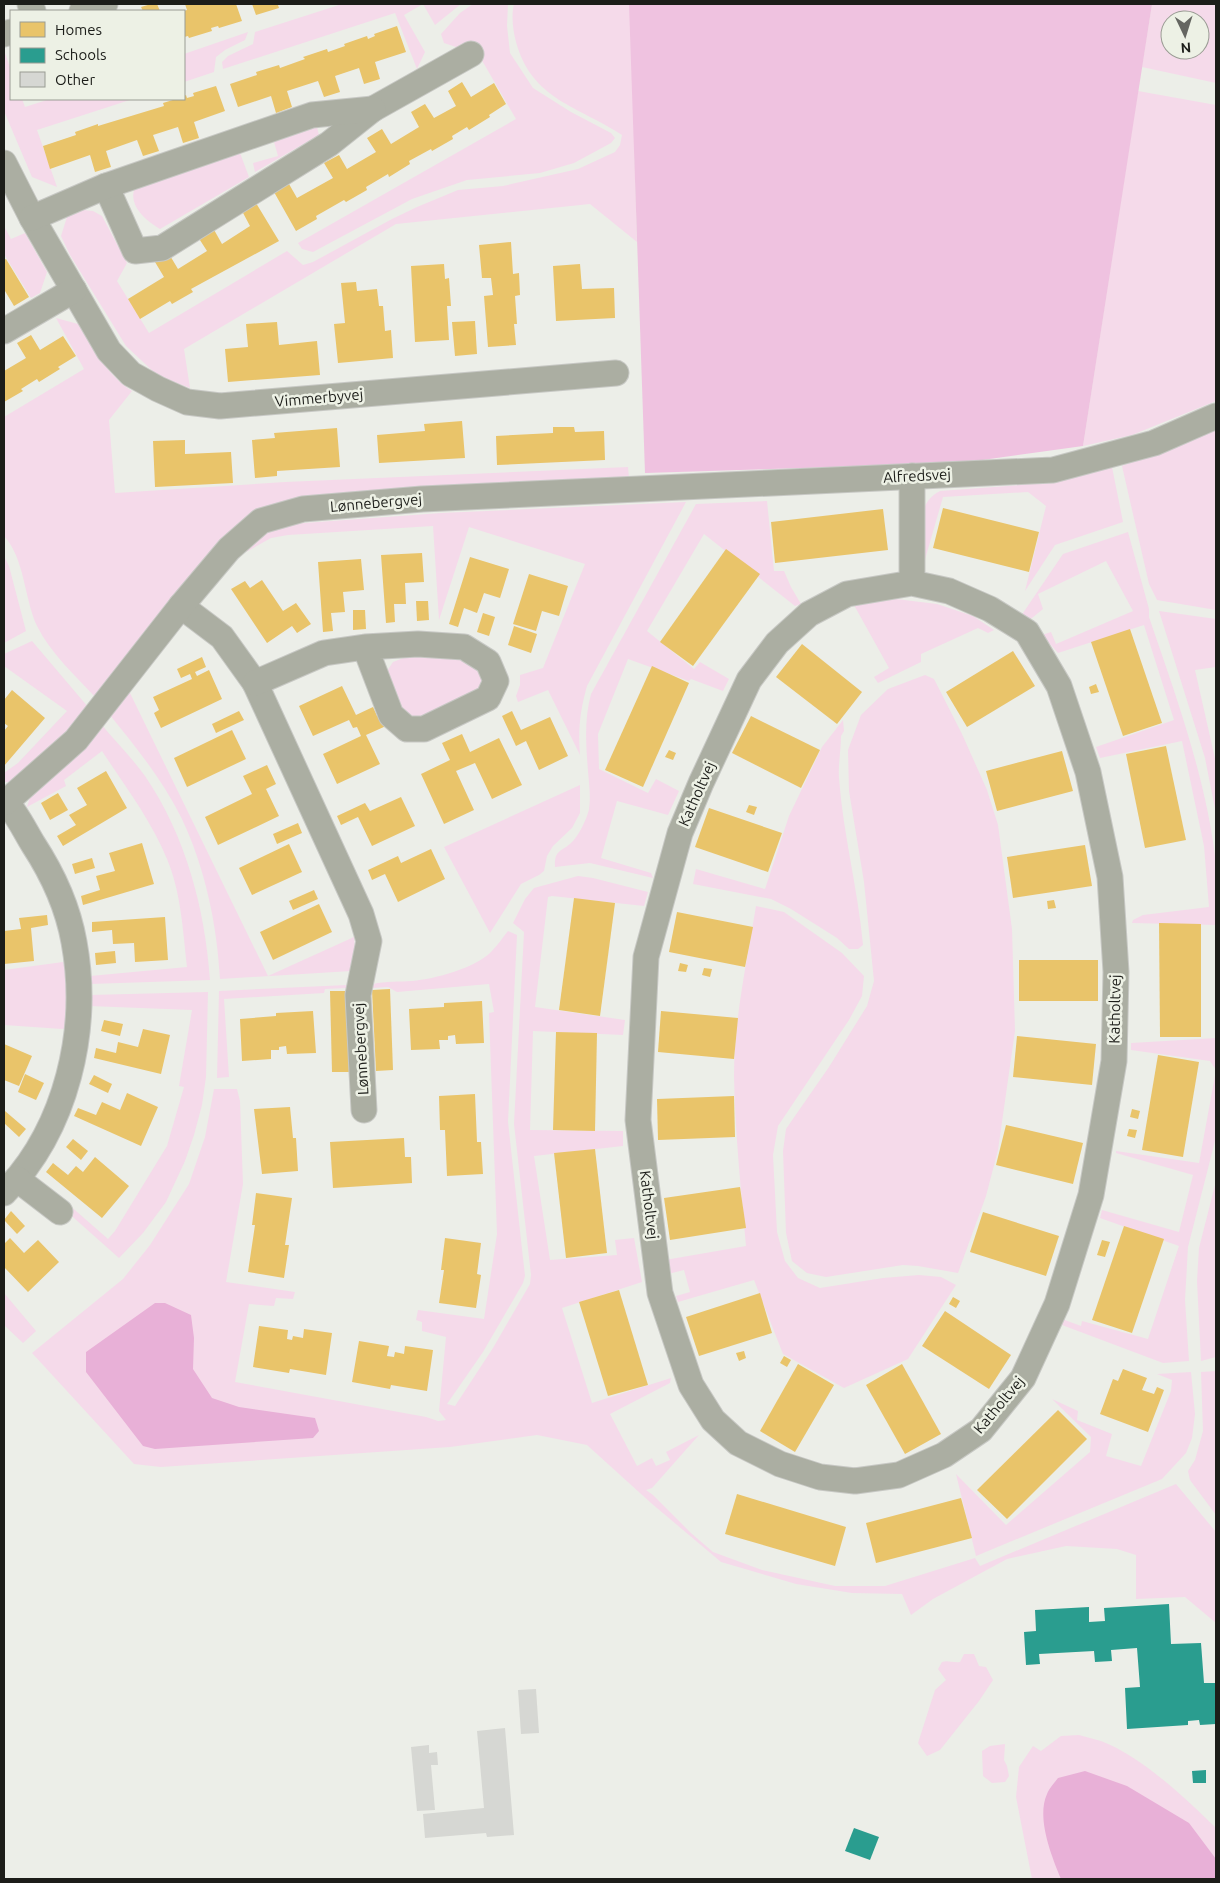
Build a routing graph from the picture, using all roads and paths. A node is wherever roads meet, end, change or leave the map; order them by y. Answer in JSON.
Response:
{"nodes":[{"id":1,"x":105,"y":4,"type":"edge"},
{"id":2,"x":85,"y":10,"type":"edge"},
{"id":3,"x":471,"y":54,"type":"dead end"},
{"id":4,"x":373,"y":109,"type":"junction"},
{"id":5,"x":4,"y":163,"type":"edge"},
{"id":6,"x":106,"y":186,"type":"junction"},
{"id":7,"x":32,"y":218,"type":"junction"},
{"id":8,"x":74,"y":290,"type":"junction"},
{"id":9,"x":4,"y":331,"type":"edge"},
{"id":10,"x":616,"y":373,"type":"dead end"},
{"id":11,"x":1216,"y":416,"type":"edge"},
{"id":12,"x":912,"y":476,"type":"junction"},
{"id":13,"x":609,"y":491,"type":"joint"},
{"id":14,"x":912,"y":583,"type":"junction"},
{"id":15,"x":181,"y":606,"type":"junction"},
{"id":16,"x":365,"y":647,"type":"junction"},
{"id":17,"x":255,"y":683,"type":"junction"},
{"id":18,"x":5,"y":801,"type":"edge"},
{"id":19,"x":364,"y":1110,"type":"dead end"},
{"id":20,"x":10,"y":1186,"type":"edge"},
{"id":21,"x":60,"y":1212,"type":"dead end"}],
"edges":[{"from":1,"to":2,"type":"street"},
{"from":3,"to":4,"type":"street"},
{"from":4,"to":6,"type":"street"},
{"from":4,"to":6,"type":"street"},
{"from":5,"to":7,"type":"street","name":"Vimmerbyvej"},
{"from":6,"to":7,"type":"street"},
{"from":7,"to":8,"type":"street","name":"Vimmerbyvej"},
{"from":8,"to":9,"type":"street"},
{"from":8,"to":10,"type":"street","name":"Vimmerbyvej"},
{"from":11,"to":12,"type":"street","name":"Alfredsvej"},
{"from":12,"to":13,"type":"street","name":"Alfredsvej"},
{"from":12,"to":14,"type":"street"},
{"from":13,"to":15,"type":"street","name":"Lønnebergvej"},
{"from":14,"to":14,"type":"street","name":"Katholtvej"},
{"from":15,"to":17,"type":"street","name":"Lønnebergvej"},
{"from":15,"to":18,"type":"street","name":"Lønnebergvej"},
{"from":16,"to":16,"type":"street"},
{"from":16,"to":17,"type":"street"},
{"from":17,"to":19,"type":"street","name":"Lønnebergvej"},
{"from":18,"to":20,"type":"street","name":"Lønnebergvej"},
{"from":20,"to":21,"type":"street","name":"Lønnebergvej"}]}
